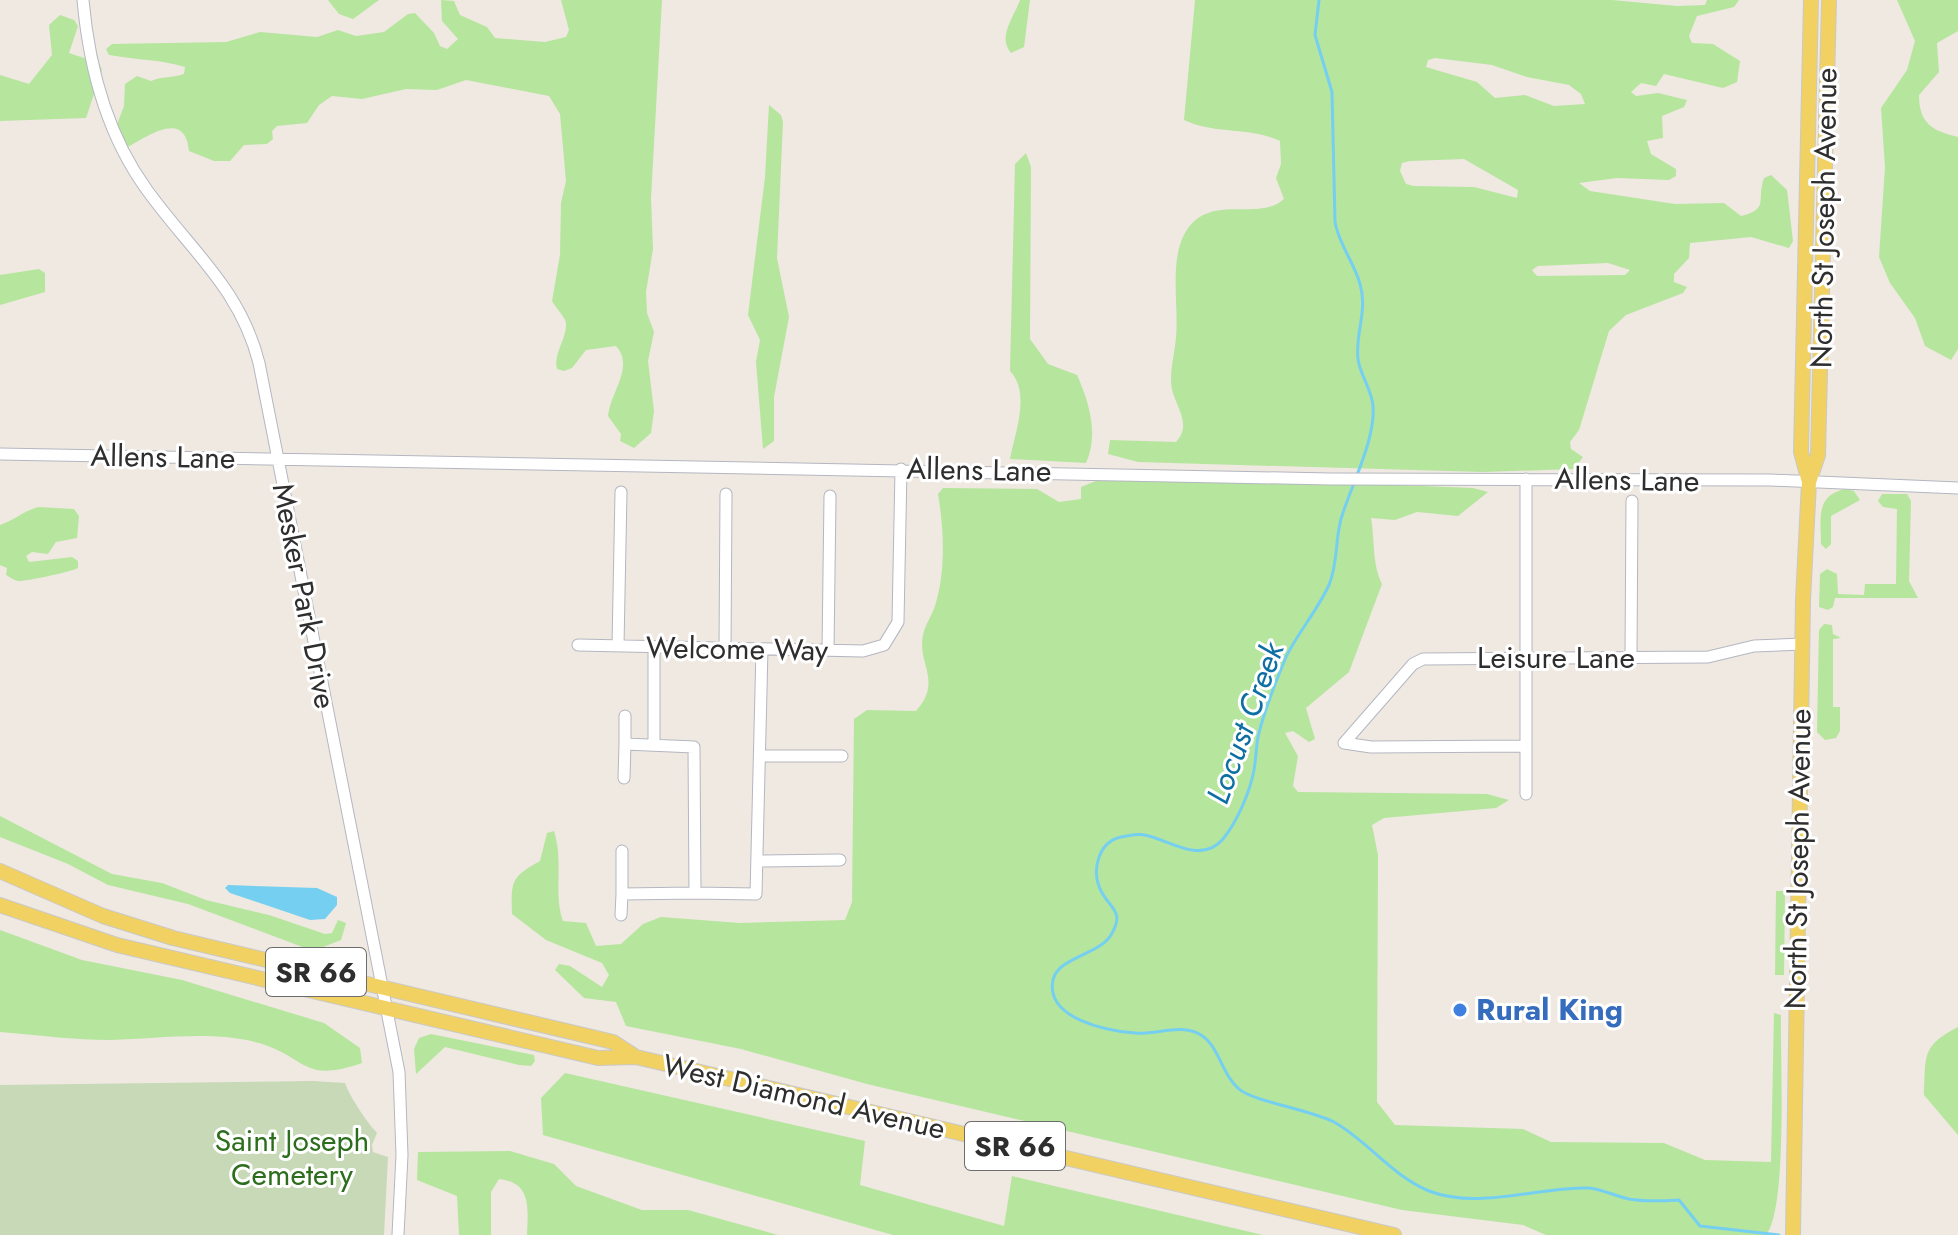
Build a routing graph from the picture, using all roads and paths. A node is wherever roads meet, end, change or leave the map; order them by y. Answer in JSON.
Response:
{"nodes":[{"id":1,"x":83,"y":0,"type":"edge"},
{"id":2,"x":1811,"y":0,"type":"edge"},
{"id":3,"x":1829,"y":0,"type":"edge"},
{"id":4,"x":0,"y":454,"type":"edge"},
{"id":5,"x":277,"y":458,"type":"junction"},
{"id":6,"x":901,"y":469,"type":"junction"},
{"id":7,"x":1526,"y":479,"type":"junction"},
{"id":8,"x":1809,"y":482,"type":"junction"},
{"id":9,"x":1958,"y":488,"type":"edge"},
{"id":10,"x":621,"y":492,"type":"dead end"},
{"id":11,"x":726,"y":494,"type":"dead end"},
{"id":12,"x":830,"y":496,"type":"dead end"},
{"id":13,"x":1632,"y":501,"type":"dead end"},
{"id":14,"x":1803,"y":644,"type":"junction"},
{"id":15,"x":578,"y":645,"type":"dead end"},
{"id":16,"x":618,"y":646,"type":"junction"},
{"id":17,"x":654,"y":649,"type":"junction"},
{"id":18,"x":762,"y":649,"type":"junction"},
{"id":19,"x":725,"y":650,"type":"junction"},
{"id":20,"x":828,"y":650,"type":"junction"},
{"id":21,"x":1631,"y":657,"type":"junction"},
{"id":22,"x":1526,"y":658,"type":"junction"},
{"id":23,"x":625,"y":716,"type":"dead end"},
{"id":24,"x":625,"y":744,"type":"junction"},
{"id":25,"x":654,"y":744,"type":"junction"},
{"id":26,"x":1526,"y":746,"type":"junction"},
{"id":27,"x":760,"y":756,"type":"junction"},
{"id":28,"x":842,"y":756,"type":"dead end"},
{"id":29,"x":624,"y":778,"type":"dead end"},
{"id":30,"x":1526,"y":794,"type":"dead end"},
{"id":31,"x":622,"y":851,"type":"dead end"},
{"id":32,"x":840,"y":860,"type":"dead end"},
{"id":33,"x":758,"y":861,"type":"junction"},
{"id":34,"x":0,"y":871,"type":"edge"},
{"id":35,"x":695,"y":893,"type":"junction"},
{"id":36,"x":622,"y":894,"type":"junction"},
{"id":37,"x":0,"y":905,"type":"edge"},
{"id":38,"x":621,"y":915,"type":"dead end"},
{"id":39,"x":383,"y":988,"type":"junction"},
{"id":40,"x":387,"y":1008,"type":"junction"},
{"id":41,"x":636,"y":1057,"type":"junction"},
{"id":42,"x":398,"y":1235,"type":"edge"},
{"id":43,"x":1394,"y":1235,"type":"edge"},
{"id":44,"x":1793,"y":1235,"type":"edge"}],
"edges":[{"from":1,"to":5,"type":"street","name":"Mesker Park Drive"},
{"from":2,"to":8,"type":"main road","name":"North St Joseph Avenue"},
{"from":3,"to":8,"type":"main road","name":"North St Joseph Avenue"},
{"from":4,"to":5,"type":"street","name":"Allens Lane"},
{"from":5,"to":6,"type":"street","name":"Allens Lane"},
{"from":5,"to":39,"type":"street","name":"Mesker Park Drive"},
{"from":6,"to":7,"type":"street","name":"Allens Lane"},
{"from":6,"to":20,"type":"street","name":"Welcome Way"},
{"from":7,"to":8,"type":"street","name":"Allens Lane"},
{"from":7,"to":22,"type":"street"},
{"from":8,"to":9,"type":"street","name":"Allens Lane"},
{"from":8,"to":14,"type":"main road","name":"North St Joseph Avenue"},
{"from":10,"to":16,"type":"street"},
{"from":11,"to":19,"type":"street"},
{"from":12,"to":20,"type":"street"},
{"from":13,"to":21,"type":"street"},
{"from":14,"to":21,"type":"street","name":"Leisure Lane"},
{"from":14,"to":44,"type":"main road","name":"North St Joseph Avenue"},
{"from":15,"to":16,"type":"street","name":"Welcome Way"},
{"from":16,"to":17,"type":"street","name":"Welcome Way"},
{"from":17,"to":19,"type":"street","name":"Welcome Way"},
{"from":17,"to":25,"type":"street"},
{"from":18,"to":19,"type":"street","name":"Welcome Way"},
{"from":18,"to":20,"type":"street","name":"Welcome Way"},
{"from":18,"to":27,"type":"street"},
{"from":21,"to":22,"type":"street","name":"Leisure Lane"},
{"from":22,"to":26,"type":"street"},
{"from":22,"to":26,"type":"street","name":"Leisure Lane"},
{"from":23,"to":24,"type":"street"},
{"from":24,"to":25,"type":"street"},
{"from":24,"to":29,"type":"street"},
{"from":25,"to":35,"type":"street"},
{"from":26,"to":30,"type":"street"},
{"from":27,"to":28,"type":"street"},
{"from":27,"to":33,"type":"street"},
{"from":31,"to":36,"type":"street"},
{"from":32,"to":33,"type":"street"},
{"from":33,"to":35,"type":"street"},
{"from":34,"to":39,"type":"main road","name":"West Diamond Avenue","number":"SR 66"},
{"from":35,"to":36,"type":"street"},
{"from":36,"to":38,"type":"street"},
{"from":37,"to":40,"type":"main road","name":"West Diamond Avenue","number":"SR 66"},
{"from":39,"to":40,"type":"street","name":"Mesker Park Drive"},
{"from":39,"to":41,"type":"main road","name":"West Diamond Avenue","number":"SR 66"},
{"from":40,"to":41,"type":"main road","name":"West Diamond Avenue","number":"SR 66"},
{"from":40,"to":42,"type":"street","name":"Mesker Park Drive"},
{"from":41,"to":43,"type":"main road","name":"West Diamond Avenue","number":"SR 66"}]}
